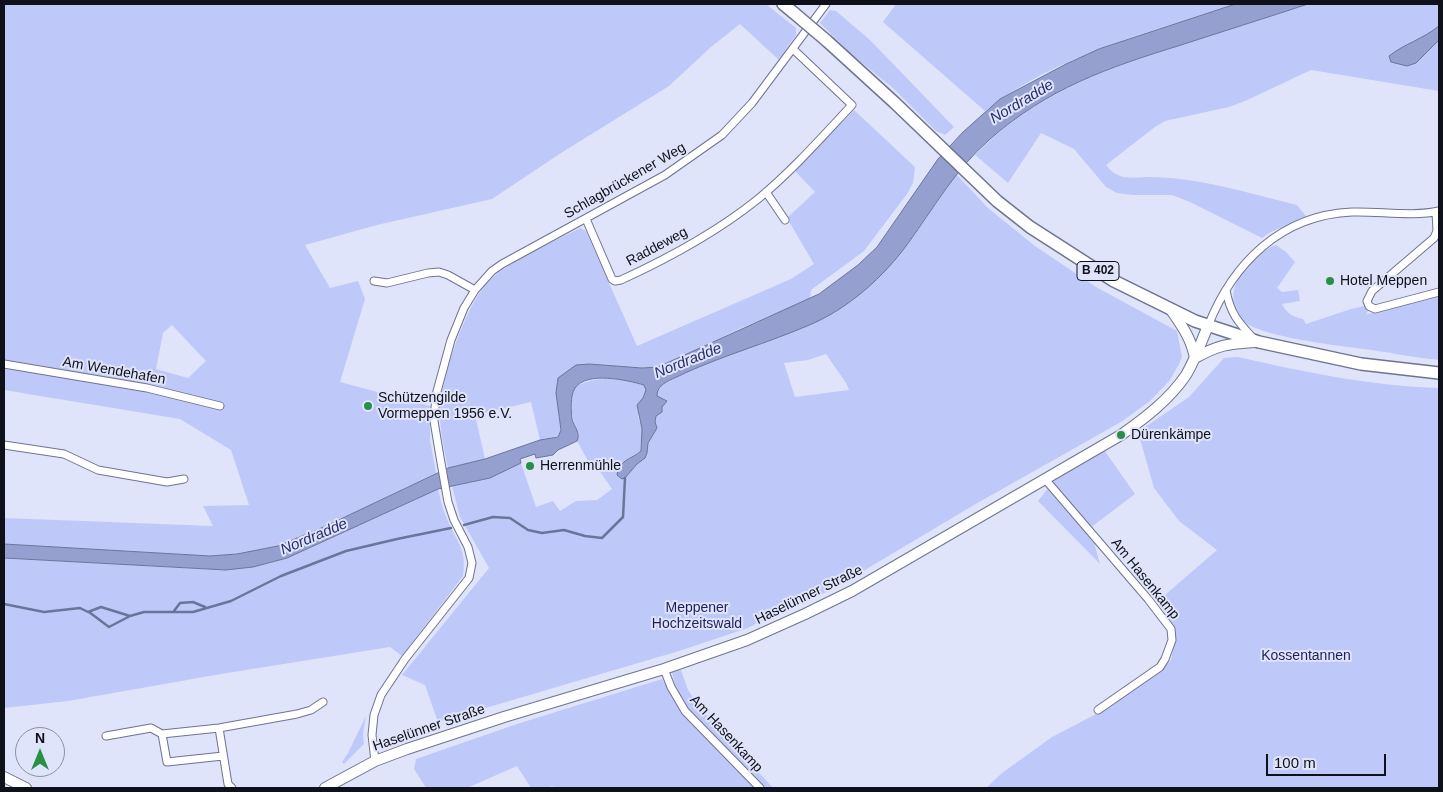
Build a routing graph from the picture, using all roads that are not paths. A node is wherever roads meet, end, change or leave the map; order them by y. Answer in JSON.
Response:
{"nodes":[{"id":1,"x":783,"y":4,"type":"edge"},
{"id":2,"x":826,"y":4,"type":"edge"},
{"id":3,"x":793,"y":49,"type":"junction"},
{"id":4,"x":766,"y":192,"type":"junction"},
{"id":5,"x":1437,"y":212,"type":"edge"},
{"id":6,"x":586,"y":219,"type":"junction"},
{"id":7,"x":785,"y":220,"type":"dead end"},
{"id":8,"x":374,"y":281,"type":"dead end"},
{"id":9,"x":474,"y":290,"type":"junction"},
{"id":10,"x":1226,"y":290,"type":"junction"},
{"id":11,"x":1439,"y":292,"type":"edge"},
{"id":12,"x":1170,"y":310,"type":"junction"},
{"id":13,"x":1208,"y":326,"type":"junction"},
{"id":14,"x":1257,"y":341,"type":"junction"},
{"id":15,"x":1194,"y":358,"type":"junction"},
{"id":16,"x":4,"y":364,"type":"edge"},
{"id":17,"x":1439,"y":373,"type":"edge"},
{"id":18,"x":220,"y":406,"type":"dead end"},
{"id":19,"x":4,"y":445,"type":"edge"},
{"id":20,"x":184,"y":479,"type":"dead end"},
{"id":21,"x":1045,"y":479,"type":"junction"},
{"id":22,"x":664,"y":669,"type":"junction"},
{"id":23,"x":323,"y":702,"type":"dead end"},
{"id":24,"x":1098,"y":710,"type":"dead end"},
{"id":25,"x":218,"y":728,"type":"junction"},
{"id":26,"x":162,"y":734,"type":"junction"},
{"id":27,"x":106,"y":736,"type":"dead end"},
{"id":28,"x":223,"y":756,"type":"junction"},
{"id":29,"x":375,"y":761,"type":"junction"},
{"id":30,"x":4,"y":776,"type":"edge"},
{"id":31,"x":26,"y":788,"type":"edge"},
{"id":32,"x":232,"y":788,"type":"edge"},
{"id":33,"x":325,"y":788,"type":"edge"},
{"id":34,"x":760,"y":788,"type":"edge"}],
"edges":[{"from":1,"to":12,"type":"main road","number":"B 402","bridge":true},
{"from":2,"to":3,"type":"street","name":"Schlagbrückener Weg"},
{"from":3,"to":4,"type":"street","name":"Raddeweg"},
{"from":3,"to":6,"type":"street","name":"Schlagbrückener Weg"},
{"from":4,"to":6,"type":"street","name":"Raddeweg"},
{"from":4,"to":7,"type":"street"},
{"from":5,"to":10,"type":"street"},
{"from":5,"to":11,"type":"street"},
{"from":6,"to":9,"type":"street","name":"Schlagbrückener Weg"},
{"from":8,"to":9,"type":"street"},
{"from":9,"to":29,"type":"street","name":"Schlagbrückener Weg"},
{"from":10,"to":13,"type":"street"},
{"from":10,"to":14,"type":"street"},
{"from":12,"to":13,"type":"main road","number":"B 402"},
{"from":12,"to":15,"type":"street"},
{"from":13,"to":14,"type":"main road","number":"B 402"},
{"from":13,"to":15,"type":"street","name":"Haselünner Straße"},
{"from":14,"to":15,"type":"street"},
{"from":14,"to":17,"type":"main road","number":"B 402"},
{"from":15,"to":21,"type":"street","name":"Haselünner Straße"},
{"from":16,"to":18,"type":"street","name":"Am Wendehafen"},
{"from":19,"to":20,"type":"street"},
{"from":21,"to":22,"type":"street","name":"Haselünner Straße"},
{"from":21,"to":24,"type":"street","name":"Am Hasenkamp"},
{"from":22,"to":29,"type":"street","name":"Haselünner Straße"},
{"from":22,"to":34,"type":"street","name":"Am Hasenkamp"},
{"from":23,"to":25,"type":"street"},
{"from":25,"to":26,"type":"street"},
{"from":25,"to":28,"type":"street"},
{"from":26,"to":27,"type":"street"},
{"from":26,"to":28,"type":"street"},
{"from":28,"to":32,"type":"street"},
{"from":29,"to":33,"type":"street","name":"Haselünner Straße"},
{"from":30,"to":31,"type":"street"}]}
